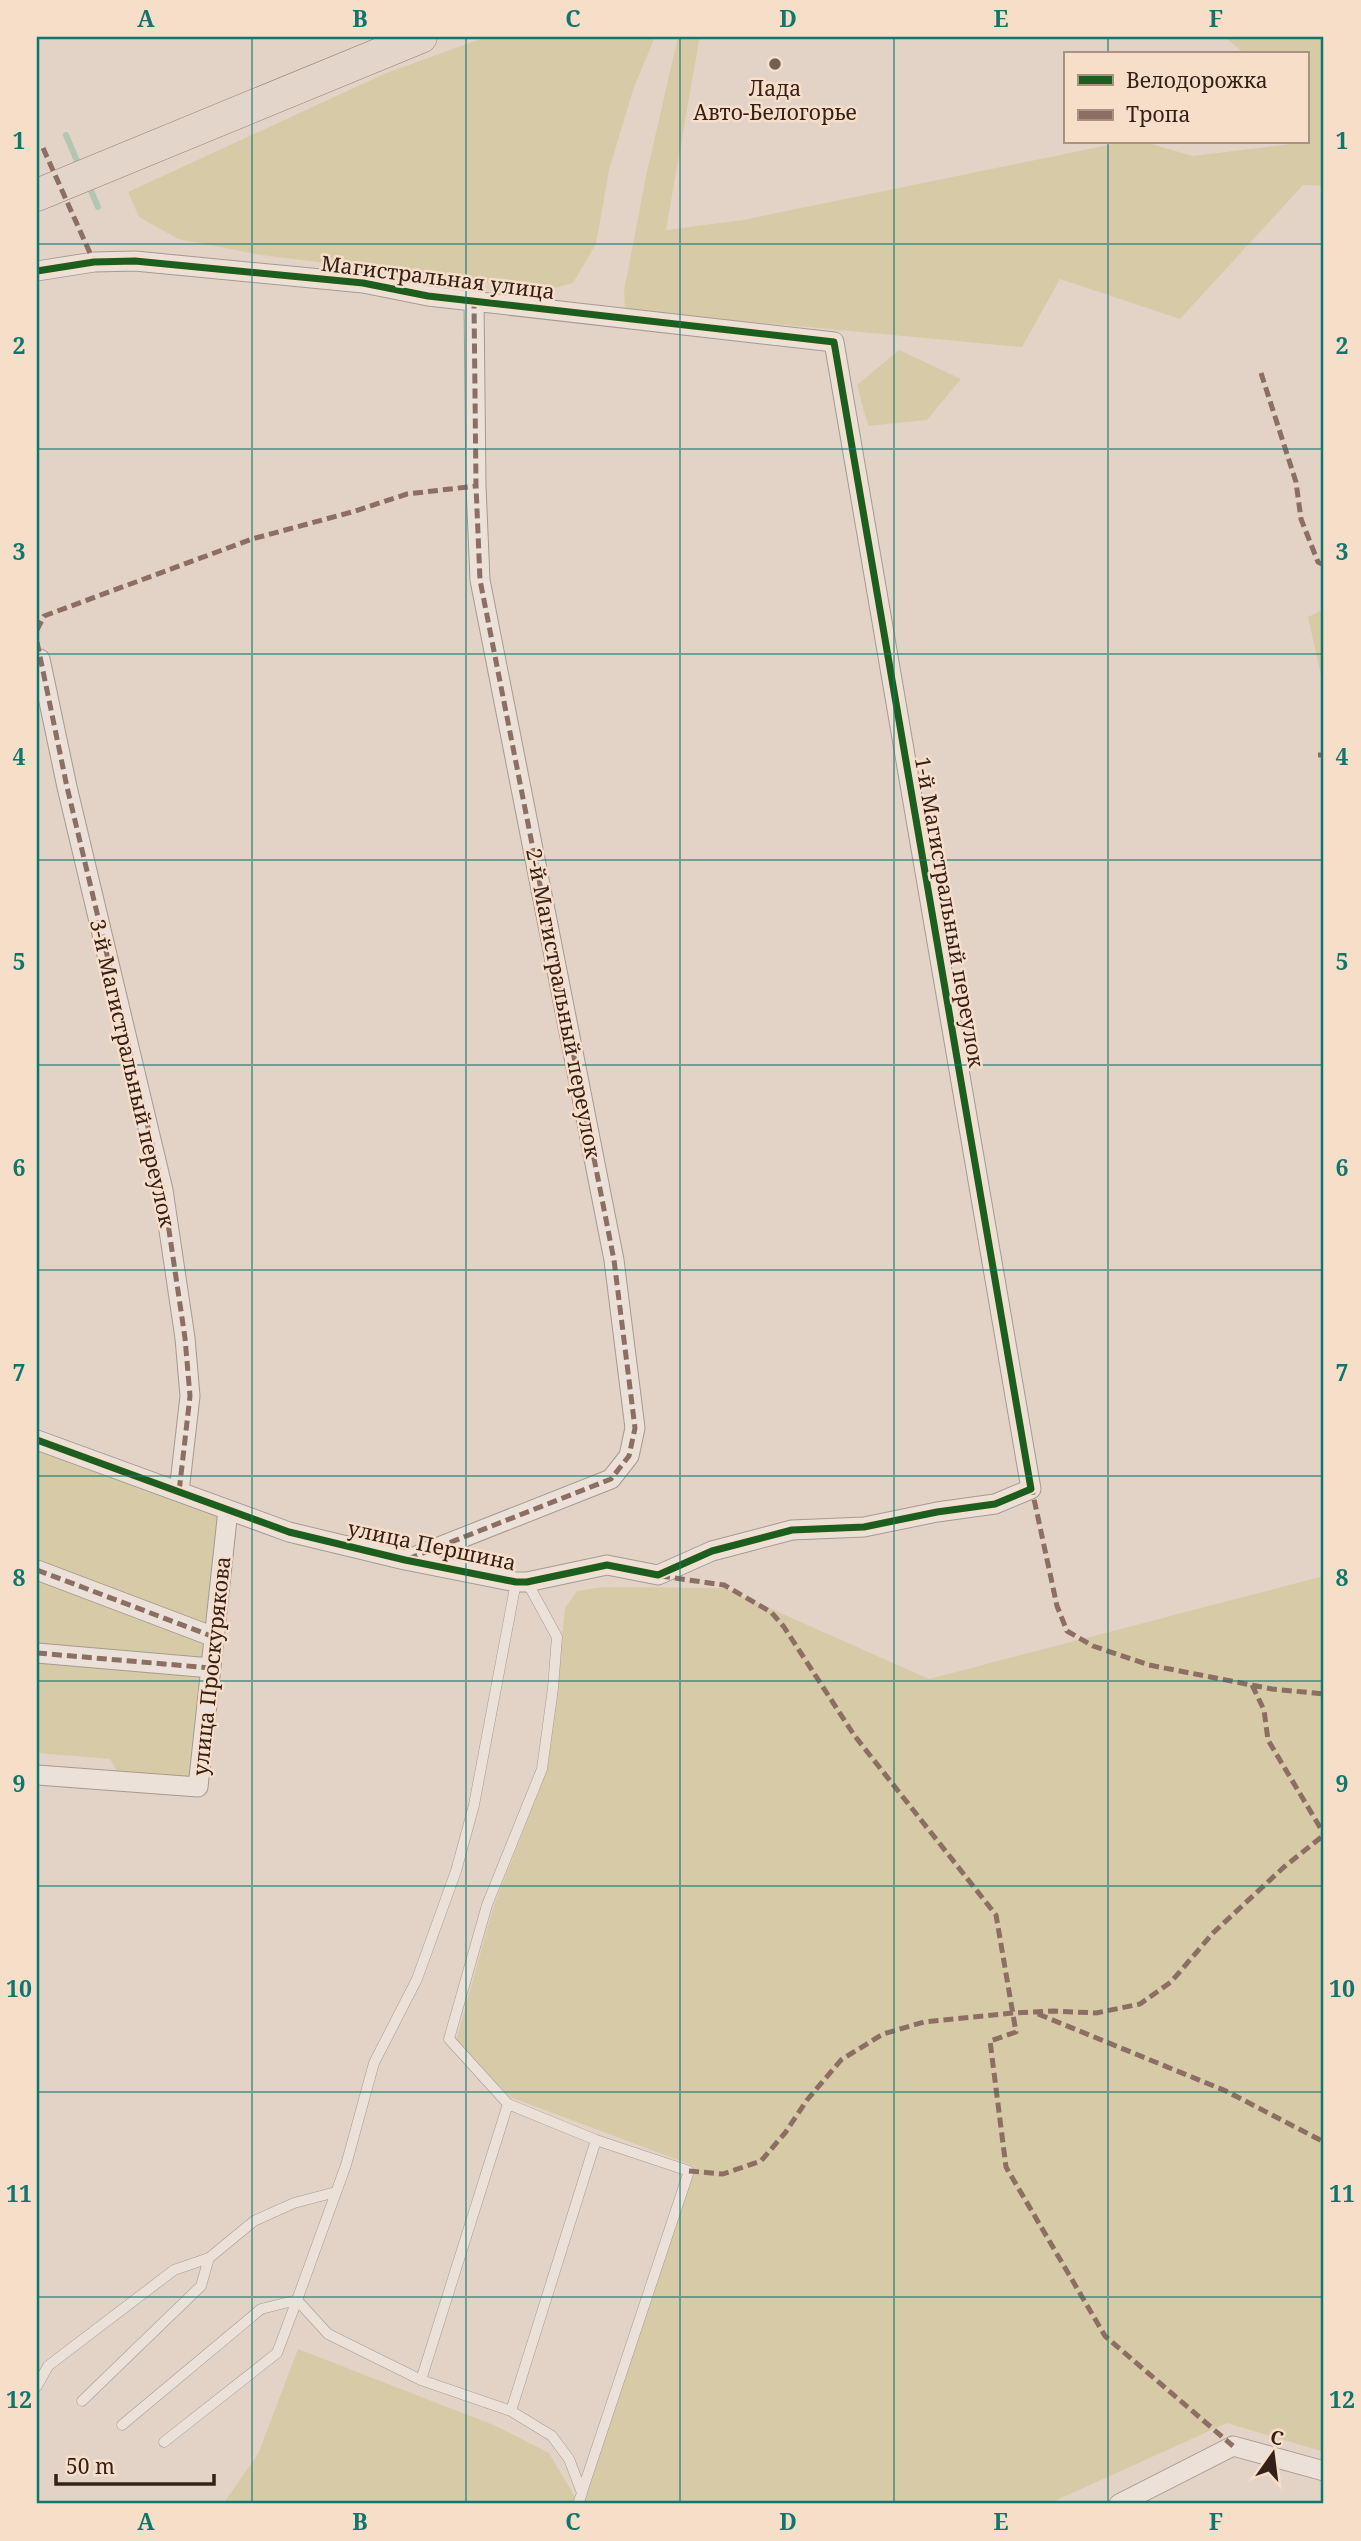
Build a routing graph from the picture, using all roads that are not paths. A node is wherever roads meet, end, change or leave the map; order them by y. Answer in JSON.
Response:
{"nodes":[{"id":1,"x":421,"y":37,"type":"edge"},
{"id":2,"x":46,"y":191,"type":"edge"},
{"id":3,"x":37,"y":271,"type":"edge"},
{"id":4,"x":474,"y":301,"type":"junction"},
{"id":5,"x":834,"y":342,"type":"joint"},
{"id":6,"x":40,"y":659,"type":"dead end"},
{"id":7,"x":37,"y":1440,"type":"edge"},
{"id":8,"x":1031,"y":1489,"type":"joint"},
{"id":9,"x":179,"y":1492,"type":"junction"},
{"id":10,"x":228,"y":1510,"type":"junction"},
{"id":11,"x":405,"y":1560,"type":"junction"},
{"id":12,"x":37,"y":1570,"type":"edge"},
{"id":13,"x":521,"y":1582,"type":"junction"},
{"id":14,"x":214,"y":1637,"type":"junction"},
{"id":15,"x":37,"y":1653,"type":"edge"},
{"id":16,"x":211,"y":1668,"type":"junction"},
{"id":17,"x":37,"y":1775,"type":"edge"},
{"id":18,"x":508,"y":2104,"type":"junction"},
{"id":19,"x":596,"y":2140,"type":"junction"},
{"id":20,"x":336,"y":2192,"type":"junction"},
{"id":21,"x":209,"y":2258,"type":"junction"},
{"id":22,"x":297,"y":2300,"type":"junction"},
{"id":23,"x":421,"y":2380,"type":"junction"},
{"id":24,"x":37,"y":2386,"type":"edge"},
{"id":25,"x":82,"y":2400,"type":"dead end"},
{"id":26,"x":511,"y":2411,"type":"junction"},
{"id":27,"x":122,"y":2425,"type":"dead end"},
{"id":28,"x":164,"y":2442,"type":"dead end"},
{"id":29,"x":1324,"y":2471,"type":"edge"},
{"id":30,"x":582,"y":2493,"type":"junction"},
{"id":31,"x":578,"y":2504,"type":"edge"},
{"id":32,"x":1119,"y":2504,"type":"edge"}],
"edges":[{"from":1,"to":2,"type":"main road"},
{"from":3,"to":4,"type":"street","name":"Магистральная улица"},
{"from":4,"to":5,"type":"street","name":"Магистральная улица"},
{"from":4,"to":11,"type":"street","name":"2-й Магистральный переулок"},
{"from":5,"to":8,"type":"street","name":"1-й Магистральный переулок"},
{"from":6,"to":9,"type":"street","name":"3-й Магистральный переулок"},
{"from":7,"to":9,"type":"street","name":"улица Першина"},
{"from":8,"to":13,"type":"street","name":"улица Першина"},
{"from":9,"to":10,"type":"street","name":"улица Першина"},
{"from":10,"to":11,"type":"street","name":"улица Першина"},
{"from":10,"to":14,"type":"street","name":"улица Проскурякова"},
{"from":11,"to":13,"type":"street","name":"улица Першина"},
{"from":12,"to":14,"type":"street"},
{"from":13,"to":18,"type":"lane"},
{"from":13,"to":20,"type":"lane"},
{"from":14,"to":16,"type":"street","name":"улица Проскурякова"},
{"from":15,"to":16,"type":"street"},
{"from":16,"to":17,"type":"street","name":"улица Проскурякова"},
{"from":18,"to":19,"type":"lane"},
{"from":18,"to":23,"type":"lane"},
{"from":19,"to":26,"type":"lane"},
{"from":19,"to":30,"type":"lane"},
{"from":20,"to":21,"type":"lane"},
{"from":20,"to":22,"type":"lane"},
{"from":21,"to":24,"type":"lane"},
{"from":21,"to":25,"type":"lane"},
{"from":22,"to":23,"type":"lane"},
{"from":22,"to":27,"type":"lane"},
{"from":22,"to":28,"type":"lane"},
{"from":23,"to":26,"type":"lane"},
{"from":26,"to":30,"type":"lane"},
{"from":29,"to":32,"type":"street"},
{"from":30,"to":31,"type":"lane"}]}
